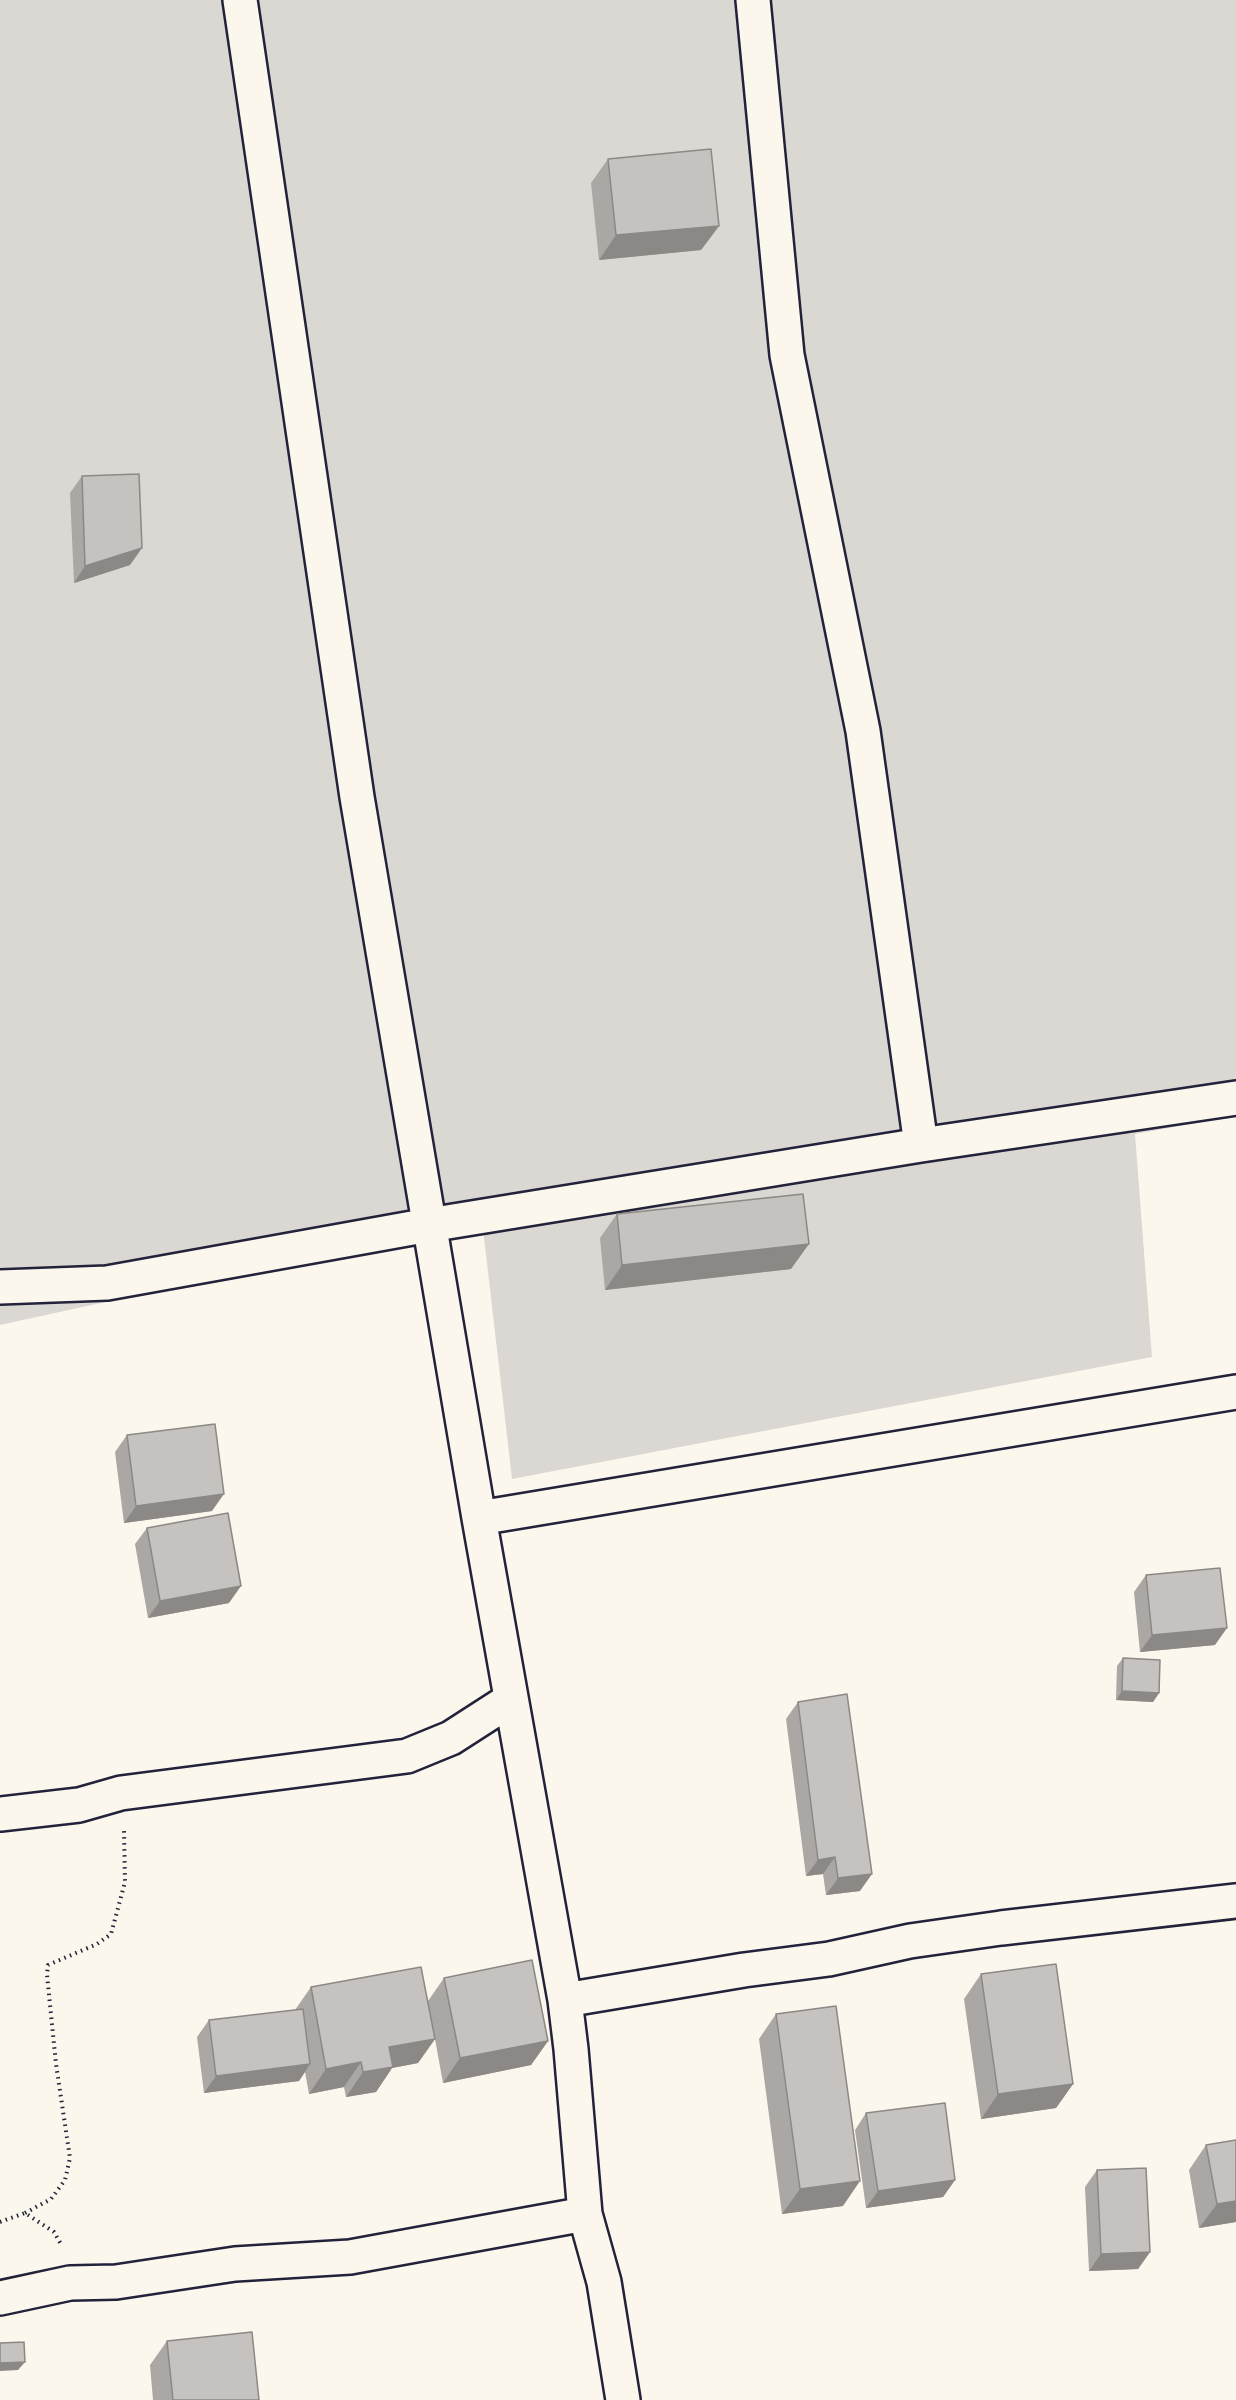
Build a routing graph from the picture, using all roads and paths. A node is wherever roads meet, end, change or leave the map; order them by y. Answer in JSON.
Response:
{"nodes":[{"id":1,"x":240,"y":0,"type":"edge"},
{"id":2,"x":753,"y":0,"type":"edge"},
{"id":3,"x":1236,"y":1098,"type":"edge"},
{"id":4,"x":921,"y":1145,"type":"junction"},
{"id":5,"x":429,"y":1225,"type":"junction"},
{"id":6,"x":0,"y":1287,"type":"edge"},
{"id":7,"x":1236,"y":1392,"type":"edge"},
{"id":8,"x":479,"y":1518,"type":"junction"},
{"id":9,"x":510,"y":1700,"type":"junction"},
{"id":10,"x":121,"y":1793,"type":"junction"},
{"id":11,"x":0,"y":1814,"type":"edge"},
{"id":12,"x":1236,"y":1901,"type":"edge"},
{"id":13,"x":565,"y":2000,"type":"junction"},
{"id":14,"x":25,"y":2213,"type":"junction"},
{"id":15,"x":585,"y":2214,"type":"junction"},
{"id":16,"x":0,"y":2222,"type":"edge"},
{"id":17,"x":70,"y":2283,"type":"junction"},
{"id":18,"x":0,"y":2298,"type":"edge"},
{"id":19,"x":623,"y":2400,"type":"edge"}],
"edges":[{"from":1,"to":5,"type":"street"},
{"from":2,"to":4,"type":"street"},
{"from":3,"to":4,"type":"street"},
{"from":4,"to":5,"type":"street"},
{"from":5,"to":6,"type":"street"},
{"from":5,"to":8,"type":"street"},
{"from":7,"to":8,"type":"street"},
{"from":8,"to":9,"type":"street"},
{"from":9,"to":10,"type":"street"},
{"from":9,"to":13,"type":"street"},
{"from":10,"to":11,"type":"street"},
{"from":10,"to":14,"type":"path"},
{"from":12,"to":13,"type":"street"},
{"from":13,"to":15,"type":"street"},
{"from":14,"to":16,"type":"path"},
{"from":14,"to":17,"type":"path"},
{"from":15,"to":17,"type":"street"},
{"from":15,"to":19,"type":"street"},
{"from":17,"to":18,"type":"street"}]}
